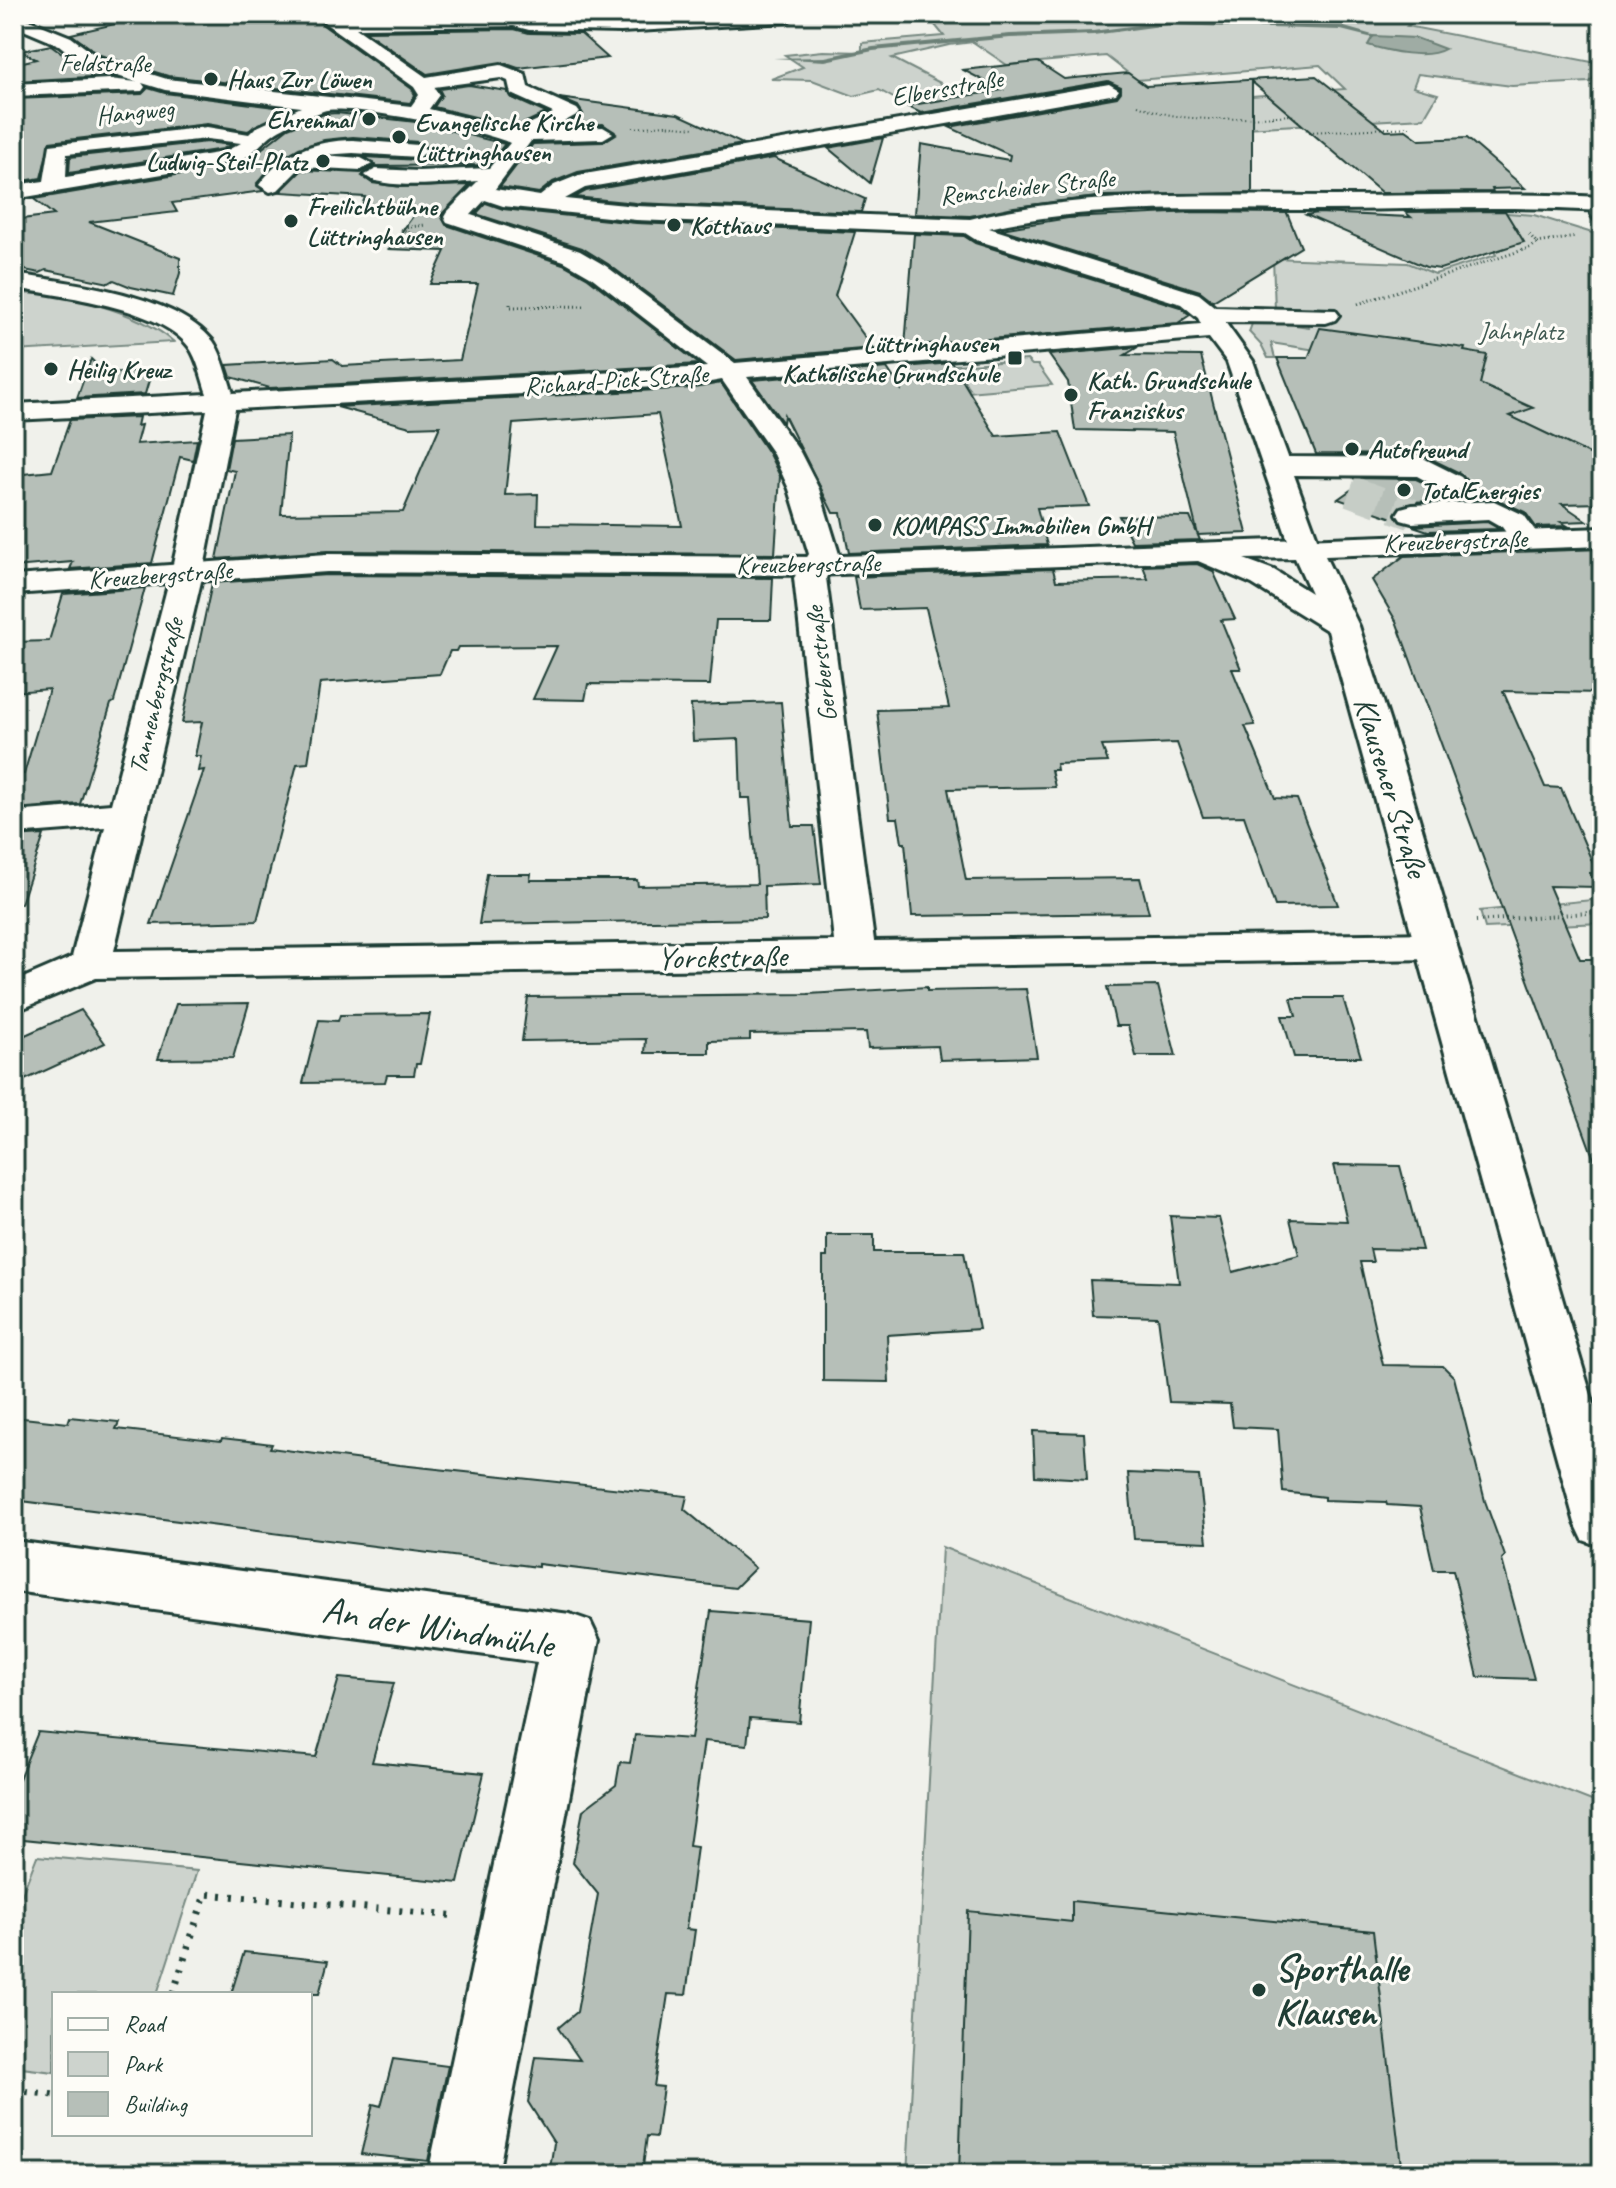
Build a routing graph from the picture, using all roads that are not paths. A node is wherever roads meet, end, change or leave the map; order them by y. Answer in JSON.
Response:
{"nodes":[{"id":1,"x":63,"y":18,"type":"dead end"},
{"id":2,"x":329,"y":18,"type":"edge"},
{"id":3,"x":14,"y":19,"type":"edge"},
{"id":4,"x":510,"y":19,"type":"edge"},
{"id":5,"x":790,"y":23,"type":"dead end"},
{"id":6,"x":33,"y":26,"type":"junction"},
{"id":7,"x":595,"y":27,"type":"junction"},
{"id":8,"x":616,"y":27,"type":"junction"},
{"id":9,"x":588,"y":45,"type":"dead end"},
{"id":10,"x":616,"y":47,"type":"dead end"},
{"id":11,"x":503,"y":57,"type":"junction"},
{"id":12,"x":422,"y":83,"type":"junction"},
{"id":13,"x":194,"y":89,"type":"junction"},
{"id":14,"x":14,"y":90,"type":"edge"},
{"id":15,"x":1107,"y":90,"type":"road end"},
{"id":16,"x":323,"y":104,"type":"junction"},
{"id":17,"x":412,"y":112,"type":"junction"},
{"id":18,"x":704,"y":130,"type":"road end"},
{"id":19,"x":603,"y":133,"type":"road end"},
{"id":20,"x":513,"y":142,"type":"junction"},
{"id":21,"x":794,"y":144,"type":"junction"},
{"id":22,"x":312,"y":147,"type":"junction"},
{"id":23,"x":418,"y":151,"type":"dead end"},
{"id":24,"x":247,"y":152,"type":"junction"},
{"id":25,"x":488,"y":183,"type":"junction"},
{"id":26,"x":55,"y":184,"type":"junction"},
{"id":27,"x":270,"y":185,"type":"dead end"},
{"id":28,"x":14,"y":192,"type":"edge"},
{"id":29,"x":547,"y":202,"type":"junction"},
{"id":30,"x":1483,"y":202,"type":"junction"},
{"id":31,"x":1602,"y":205,"type":"edge"},
{"id":32,"x":1602,"y":215,"type":"edge"},
{"id":33,"x":970,"y":226,"type":"junction"},
{"id":34,"x":14,"y":281,"type":"edge"},
{"id":35,"x":1326,"y":315,"type":"road end"},
{"id":36,"x":1213,"y":322,"type":"junction"},
{"id":37,"x":729,"y":371,"type":"junction"},
{"id":38,"x":223,"y":401,"type":"junction"},
{"id":39,"x":14,"y":412,"type":"edge"},
{"id":40,"x":1277,"y":466,"type":"junction"},
{"id":41,"x":1331,"y":467,"type":"junction"},
{"id":42,"x":1451,"y":483,"type":"tunnel mouth"},
{"id":43,"x":1350,"y":491,"type":"tunnel mouth"},
{"id":44,"x":1412,"y":514,"type":"tunnel mouth"},
{"id":45,"x":1602,"y":537,"type":"edge"},
{"id":46,"x":1526,"y":539,"type":"junction"},
{"id":47,"x":1305,"y":546,"type":"junction"},
{"id":48,"x":1189,"y":551,"type":"junction"},
{"id":49,"x":814,"y":566,"type":"junction"},
{"id":50,"x":187,"y":573,"type":"junction"},
{"id":51,"x":14,"y":585,"type":"edge"},
{"id":52,"x":1343,"y":626,"type":"junction"},
{"id":53,"x":127,"y":814,"type":"junction"},
{"id":54,"x":14,"y":823,"type":"edge"},
{"id":55,"x":1434,"y":933,"type":"junction"},
{"id":56,"x":856,"y":956,"type":"junction"},
{"id":57,"x":90,"y":965,"type":"junction"},
{"id":58,"x":14,"y":998,"type":"edge"},
{"id":59,"x":1602,"y":1523,"type":"edge"},
{"id":60,"x":14,"y":1566,"type":"edge"},
{"id":61,"x":463,"y":2174,"type":"edge"}],
"edges":[{"from":1,"to":6,"type":"street"},
{"from":2,"to":4,"type":"street"},
{"from":2,"to":12,"type":"street"},
{"from":3,"to":6,"type":"street"},
{"from":4,"to":7,"type":"street"},
{"from":4,"to":11,"type":"street"},
{"from":5,"to":8,"type":"street"},
{"from":6,"to":13,"type":"street"},
{"from":7,"to":8,"type":"street"},
{"from":7,"to":9,"type":"street"},
{"from":8,"to":10,"type":"street"},
{"from":11,"to":12,"type":"street"},
{"from":11,"to":20,"type":"street"},
{"from":12,"to":17,"type":"street"},
{"from":13,"to":14,"type":"street","name":"Feldstraße"},
{"from":13,"to":16,"type":"street"},
{"from":15,"to":21,"type":"street","name":"Elbersstraße"},
{"from":16,"to":17,"type":"street"},
{"from":16,"to":24,"type":"street"},
{"from":17,"to":20,"type":"street"},
{"from":18,"to":21,"type":"street","name":"Elbersstraße"},
{"from":19,"to":20,"type":"street"},
{"from":20,"to":25,"type":"street"},
{"from":21,"to":29,"type":"street","name":"Elbersstraße"},
{"from":22,"to":23,"type":"street"},
{"from":22,"to":24,"type":"street"},
{"from":22,"to":25,"type":"street","name":"Remscheider Straße"},
{"from":22,"to":27,"type":"street"},
{"from":24,"to":26,"type":"street"},
{"from":24,"to":26,"type":"street","name":"Hangweg"},
{"from":25,"to":29,"type":"street","name":"Remscheider Straße"},
{"from":25,"to":37,"type":"street","name":"Gerberstraße"},
{"from":26,"to":28,"type":"street"},
{"from":29,"to":33,"type":"street","name":"Remscheider Straße"},
{"from":30,"to":31,"type":"street","name":"Remscheider Straße"},
{"from":30,"to":32,"type":"street","name":"Remscheider Straße"},
{"from":30,"to":33,"type":"street","name":"Remscheider Straße"},
{"from":31,"to":32,"type":"street"},
{"from":33,"to":36,"type":"street","name":"Klausener Straße"},
{"from":34,"to":38,"type":"street"},
{"from":35,"to":36,"type":"street","name":"Richard-Pick-Straße"},
{"from":36,"to":37,"type":"street","name":"Richard-Pick-Straße"},
{"from":36,"to":40,"type":"street","name":"Klausener Straße"},
{"from":37,"to":38,"type":"street","name":"Richard-Pick-Straße"},
{"from":37,"to":49,"type":"street","name":"Gerberstraße"},
{"from":38,"to":39,"type":"street","name":"Richard-Pick-Straße"},
{"from":38,"to":50,"type":"street","name":"Tannenbergstraße"},
{"from":40,"to":41,"type":"street"},
{"from":40,"to":47,"type":"street","name":"Klausener Straße"},
{"from":41,"to":42,"type":"street"},
{"from":41,"to":43,"type":"street"},
{"from":44,"to":46,"type":"street"},
{"from":45,"to":46,"type":"street","name":"Kreuzbergstraße"},
{"from":46,"to":47,"type":"street","name":"Kreuzbergstraße"},
{"from":47,"to":48,"type":"street","name":"Kreuzbergstraße"},
{"from":47,"to":52,"type":"street","name":"Klausener Straße"},
{"from":48,"to":49,"type":"street","name":"Kreuzbergstraße"},
{"from":48,"to":52,"type":"street"},
{"from":49,"to":50,"type":"street","name":"Kreuzbergstraße"},
{"from":49,"to":56,"type":"street","name":"Gerberstraße"},
{"from":50,"to":51,"type":"street","name":"Kreuzbergstraße"},
{"from":50,"to":53,"type":"street","name":"Tannenbergstraße"},
{"from":52,"to":55,"type":"street","name":"Klausener Straße"},
{"from":53,"to":54,"type":"street"},
{"from":53,"to":57,"type":"street","name":"Tannenbergstraße"},
{"from":55,"to":56,"type":"street","name":"Yorckstraße"},
{"from":55,"to":59,"type":"street","name":"Klausener Straße"},
{"from":56,"to":57,"type":"street","name":"Yorckstraße"},
{"from":57,"to":58,"type":"street","name":"Yorckstraße"},
{"from":60,"to":61,"type":"street","name":"An der Windmühle"}]}
